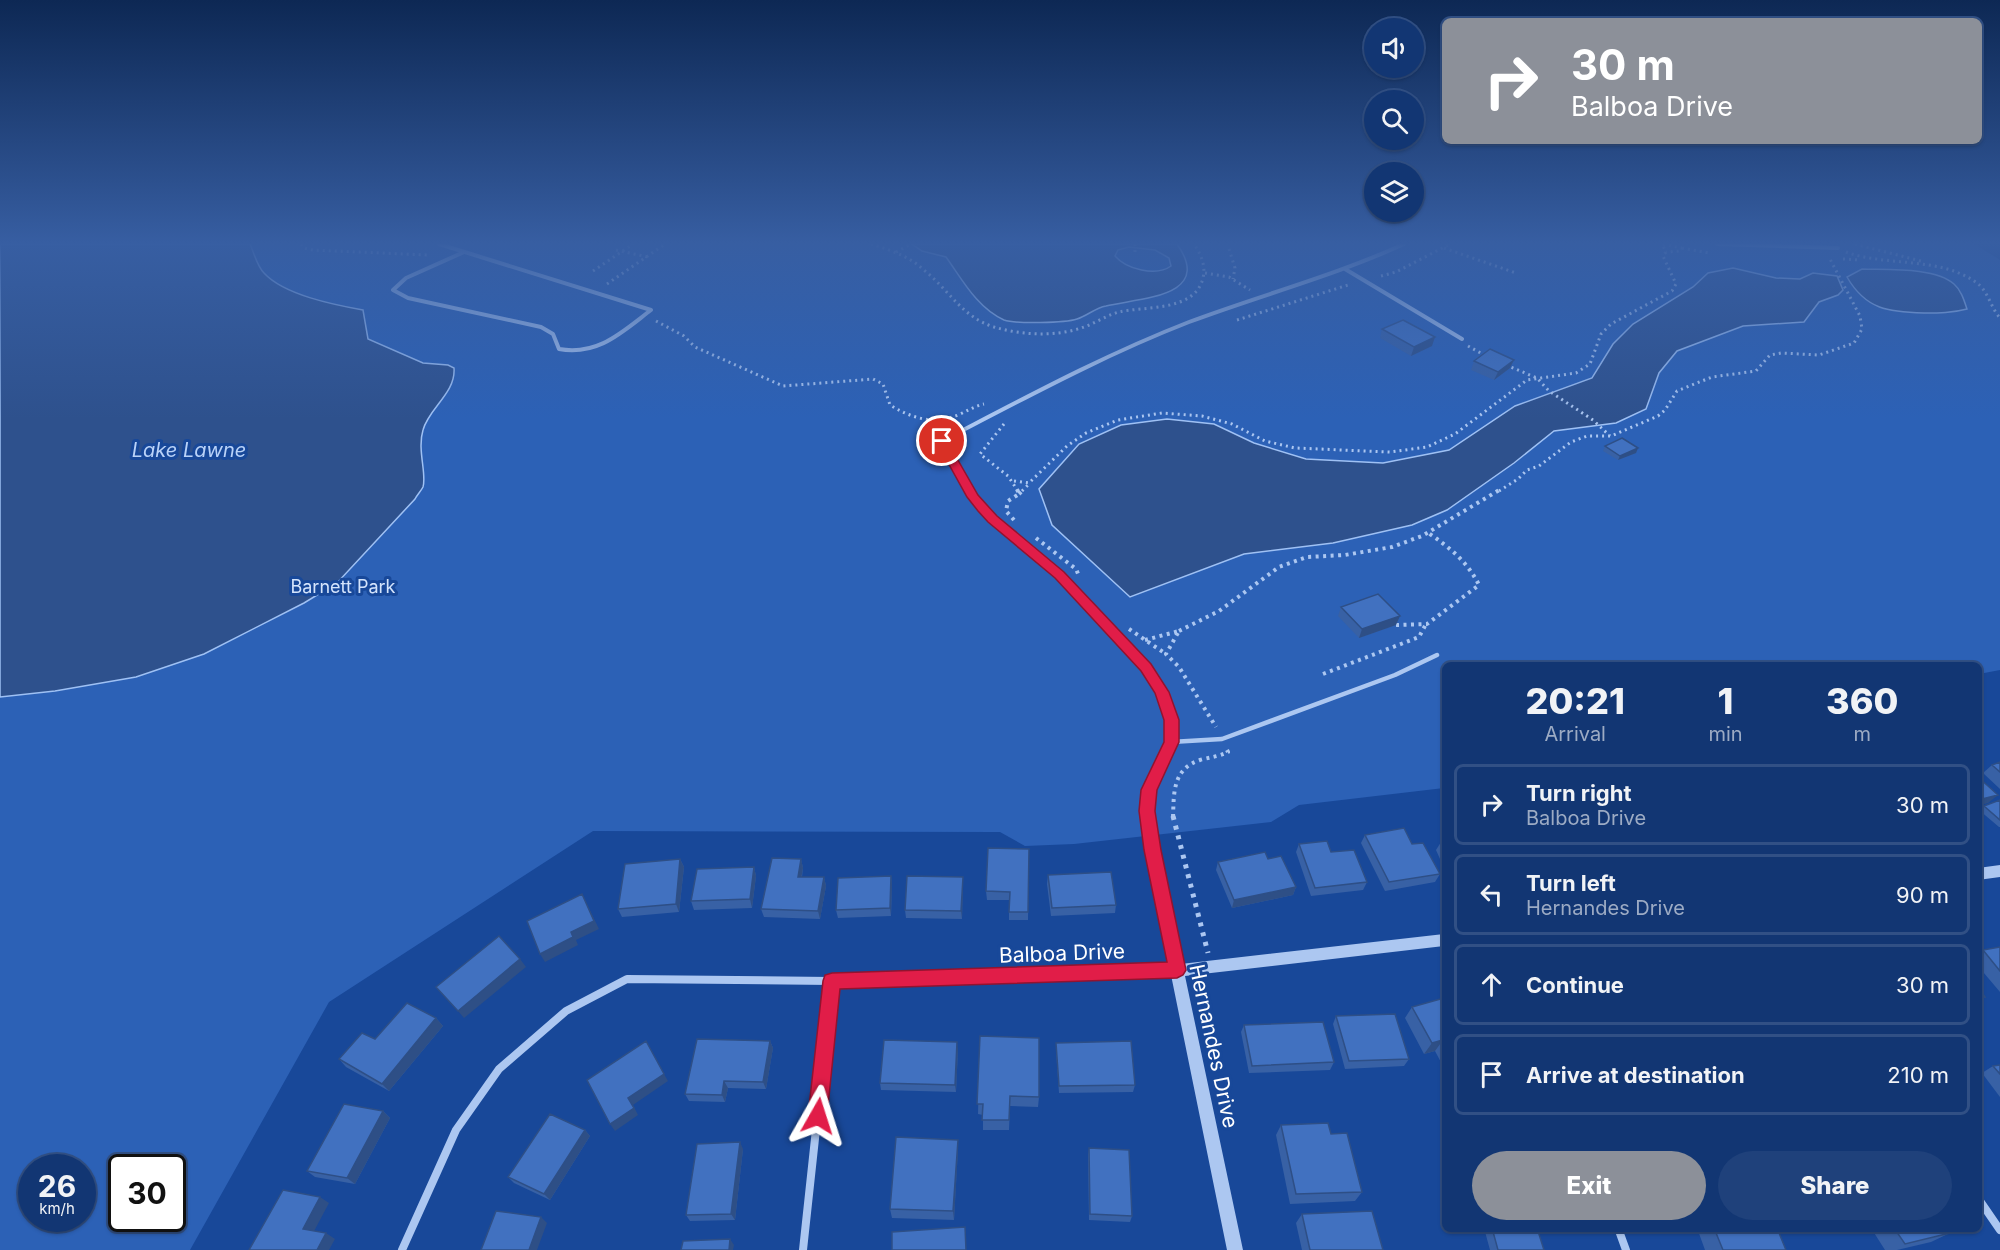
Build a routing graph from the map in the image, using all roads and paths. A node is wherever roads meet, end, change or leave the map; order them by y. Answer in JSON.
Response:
{"nodes":[{"id":1,"x":428,"y":302,"type":"edge"},
{"id":2,"x":627,"y":302,"type":"edge"},
{"id":3,"x":955,"y":302,"type":"edge"},
{"id":4,"x":1175,"y":302,"type":"edge"},
{"id":5,"x":1246,"y":302,"type":"edge"},
{"id":6,"x":1293,"y":302,"type":"edge"},
{"id":7,"x":1400,"y":302,"type":"edge"},
{"id":8,"x":1651,"y":302,"type":"edge"},
{"id":9,"x":1853,"y":302,"type":"edge"},
{"id":10,"x":1989,"y":302,"type":"edge"},
{"id":11,"x":642,"y":317,"type":"junction"},
{"id":12,"x":2000,"y":318,"type":"edge"},
{"id":13,"x":1230,"y":322,"type":"dead end"},
{"id":14,"x":1461,"y":341,"type":"joint"},
{"id":15,"x":1490,"y":358,"type":"edge"},
{"id":16,"x":1500,"y":362,"type":"edge"},
{"id":17,"x":1537,"y":378,"type":"junction"},
{"id":18,"x":1003,"y":410,"type":"junction"},
{"id":19,"x":1609,"y":435,"type":"junction"},
{"id":20,"x":1013,"y":481,"type":"junction"},
{"id":21,"x":1029,"y":483,"type":"junction"},
{"id":22,"x":1019,"y":494,"type":"junction"},
{"id":23,"x":1022,"y":528,"type":"dead end"},
{"id":24,"x":1428,"y":532,"type":"junction"},
{"id":25,"x":1030,"y":534,"type":"dead end"},
{"id":26,"x":1081,"y":580,"type":"dead end"},
{"id":27,"x":1427,"y":624,"type":"junction"},
{"id":28,"x":1396,"y":625,"type":"edge"},
{"id":29,"x":1123,"y":626,"type":"dead end"},
{"id":30,"x":1179,"y":631,"type":"junction"},
{"id":31,"x":1145,"y":640,"type":"junction"},
{"id":32,"x":1166,"y":654,"type":"junction"},
{"id":33,"x":1437,"y":655,"type":"dead end"},
{"id":34,"x":1323,"y":674,"type":"dead end"},
{"id":35,"x":1222,"y":739,"type":"junction"},
{"id":36,"x":1171,"y":742,"type":"junction"},
{"id":37,"x":1152,"y":850,"type":"joint"},
{"id":38,"x":2000,"y":870,"type":"edge"},
{"id":39,"x":1982,"y":873,"type":"edge"},
{"id":40,"x":1442,"y":940,"type":"edge"},
{"id":41,"x":1211,"y":966,"type":"junction"},
{"id":42,"x":1177,"y":970,"type":"junction"},
{"id":43,"x":832,"y":981,"type":"junction"},
{"id":44,"x":1982,"y":1204,"type":"edge"},
{"id":45,"x":2000,"y":1230,"type":"edge"},
{"id":46,"x":1619,"y":1232,"type":"edge"},
{"id":47,"x":402,"y":1250,"type":"edge"},
{"id":48,"x":803,"y":1250,"type":"edge"},
{"id":49,"x":1235,"y":1250,"type":"edge"},
{"id":50,"x":1626,"y":1250,"type":"edge"}],
"edges":[{"from":1,"to":11,"type":"lane"},
{"from":2,"to":11,"type":"lane"},
{"from":3,"to":4,"type":"path"},
{"from":5,"to":18,"type":"lane"},
{"from":6,"to":13,"type":"path"},
{"from":7,"to":14,"type":"lane"},
{"from":8,"to":17,"type":"path"},
{"from":9,"to":19,"type":"path"},
{"from":10,"to":12,"type":"path"},
{"from":11,"to":18,"type":"path"},
{"from":14,"to":15,"type":"path"},
{"from":16,"to":17,"type":"path"},
{"from":17,"to":19,"type":"path"},
{"from":17,"to":21,"type":"path"},
{"from":18,"to":20,"type":"path"},
{"from":18,"to":36,"type":"lane"},
{"from":19,"to":24,"type":"path"},
{"from":20,"to":21,"type":"path"},
{"from":20,"to":22,"type":"path"},
{"from":21,"to":22,"type":"path"},
{"from":22,"to":23,"type":"path"},
{"from":24,"to":27,"type":"path"},
{"from":24,"to":30,"type":"path"},
{"from":25,"to":26,"type":"path"},
{"from":27,"to":28,"type":"path"},
{"from":27,"to":34,"type":"path"},
{"from":29,"to":31,"type":"path"},
{"from":30,"to":31,"type":"path"},
{"from":30,"to":32,"type":"path"},
{"from":31,"to":32,"type":"path"},
{"from":32,"to":35,"type":"path"},
{"from":33,"to":35,"type":"lane"},
{"from":35,"to":36,"type":"lane"},
{"from":35,"to":41,"type":"path"},
{"from":36,"to":37,"type":"lane"},
{"from":37,"to":42,"type":"street","name":"Hernandes Drive"},
{"from":38,"to":39,"type":"street"},
{"from":40,"to":41,"type":"street","name":"Balboa Drive"},
{"from":41,"to":42,"type":"street","name":"Balboa Drive"},
{"from":42,"to":43,"type":"street","name":"Balboa Drive"},
{"from":42,"to":49,"type":"street","name":"Hernandes Drive"},
{"from":43,"to":47,"type":"street","name":"Balboa Drive"},
{"from":43,"to":48,"type":"street"},
{"from":44,"to":45,"type":"street"},
{"from":46,"to":50,"type":"street"}]}
